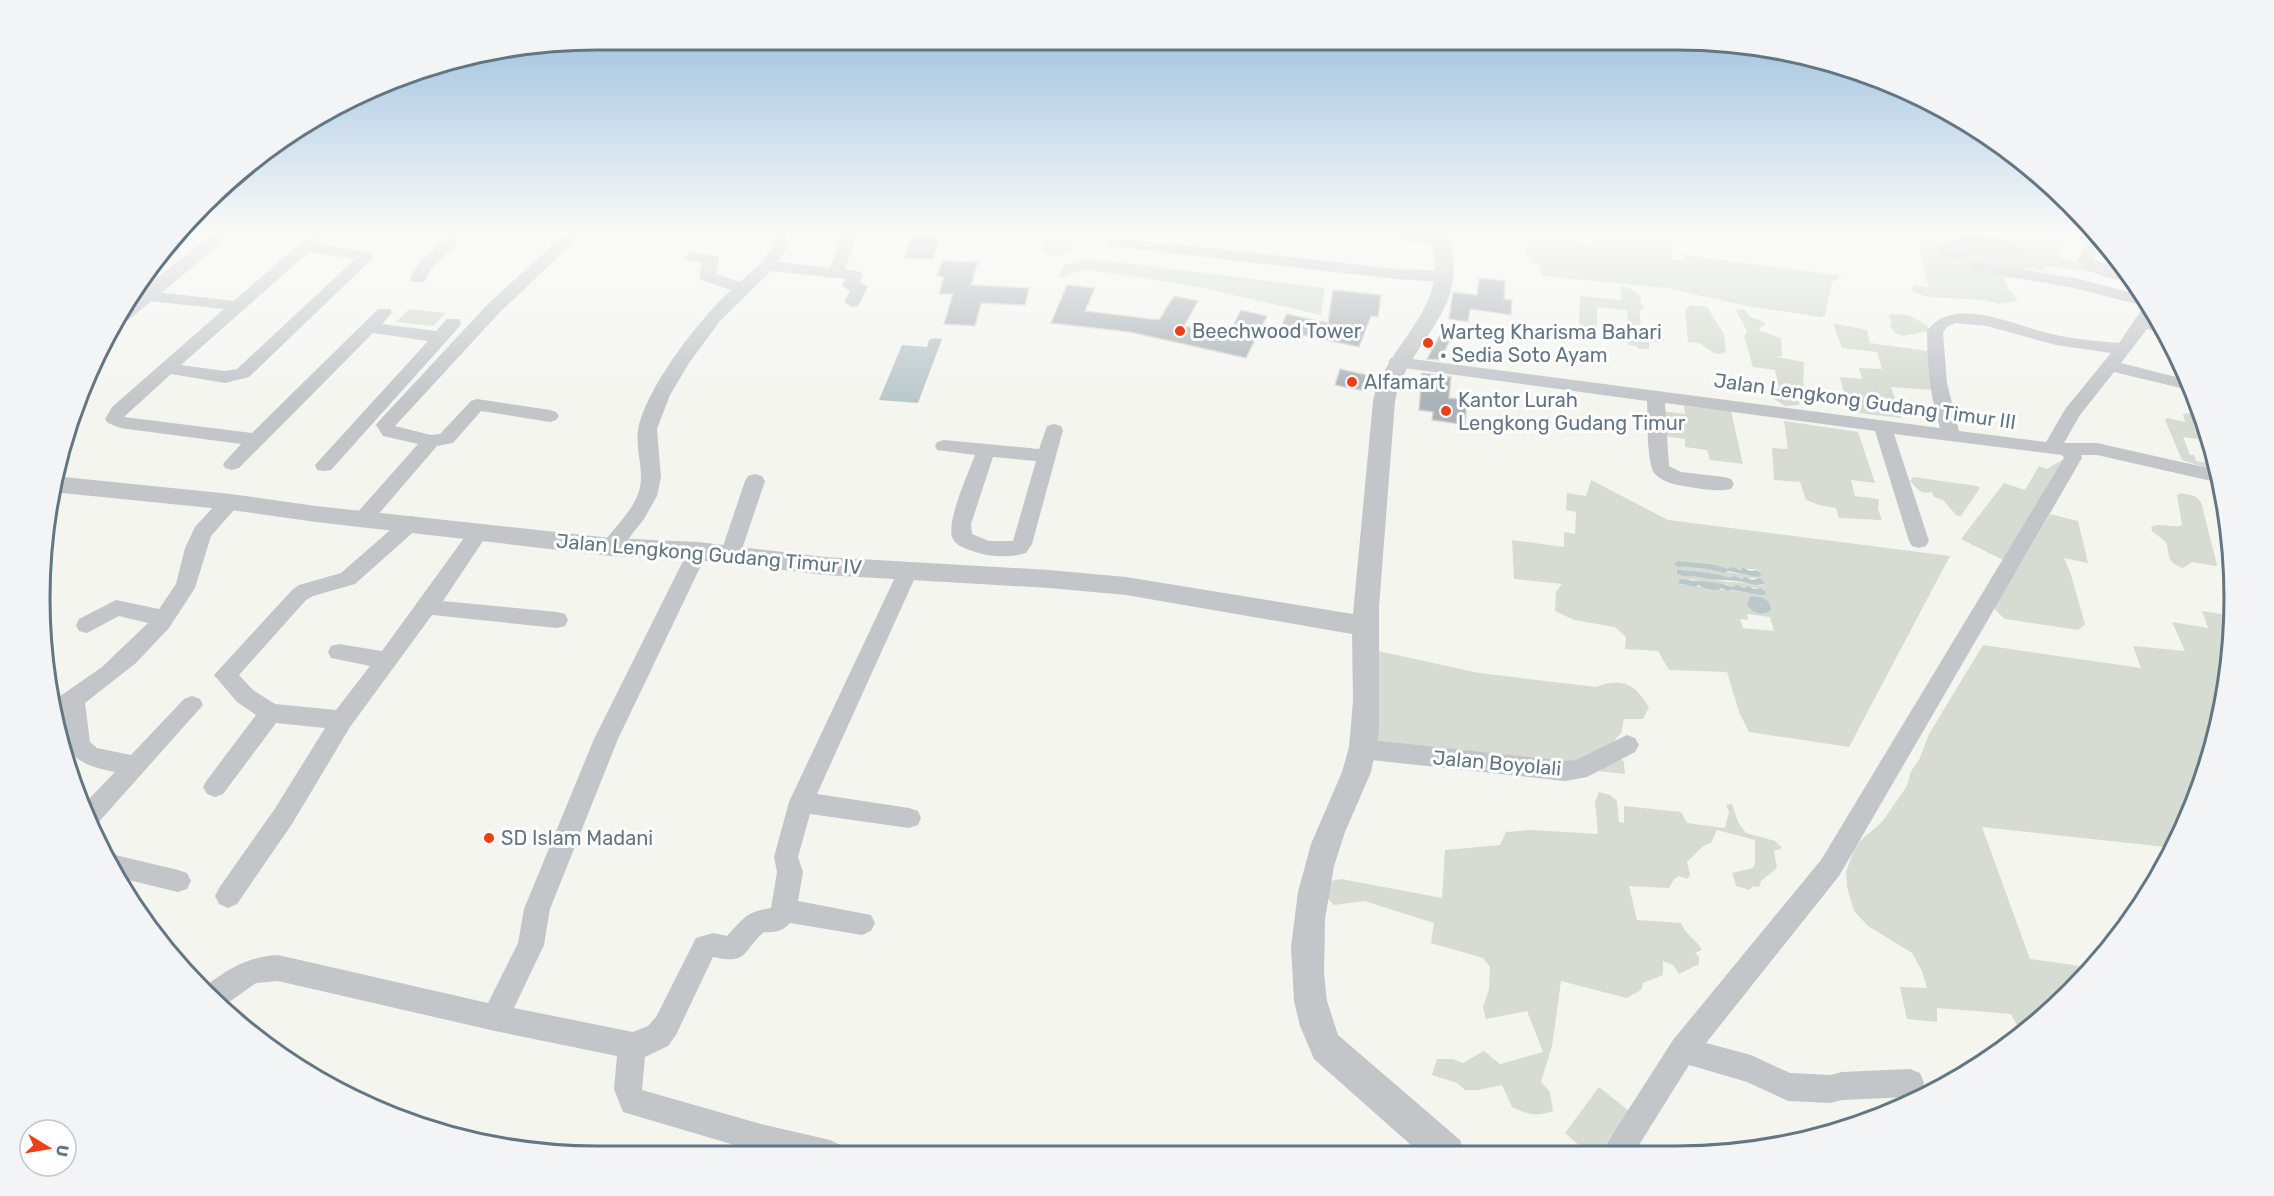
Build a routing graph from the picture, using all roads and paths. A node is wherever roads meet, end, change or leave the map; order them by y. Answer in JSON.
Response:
{"nodes":[{"id":1,"x":157,"y":289,"type":"edge"},
{"id":2,"x":257,"y":289,"type":"edge"},
{"id":3,"x":332,"y":289,"type":"edge"},
{"id":4,"x":515,"y":289,"type":"edge"},
{"id":5,"x":742,"y":289,"type":"edge"},
{"id":6,"x":851,"y":289,"type":"edge"},
{"id":7,"x":1440,"y":289,"type":"edge"},
{"id":8,"x":2097,"y":289,"type":"edge"},
{"id":9,"x":148,"y":296,"type":"junction"},
{"id":10,"x":848,"y":297,"type":"dead end"},
{"id":11,"x":2136,"y":299,"type":"edge"},
{"id":12,"x":237,"y":306,"type":"junction"},
{"id":13,"x":133,"y":307,"type":"edge"},
{"id":14,"x":384,"y":313,"type":"dead end"},
{"id":15,"x":2147,"y":317,"type":"edge"},
{"id":16,"x":453,"y":323,"type":"dead end"},
{"id":17,"x":370,"y":328,"type":"junction"},
{"id":18,"x":440,"y":337,"type":"junction"},
{"id":19,"x":2125,"y":349,"type":"junction"},
{"id":20,"x":1397,"y":362,"type":"junction"},
{"id":21,"x":2168,"y":363,"type":"dead end"},
{"id":22,"x":2112,"y":366,"type":"junction"},
{"id":23,"x":166,"y":369,"type":"junction"},
{"id":24,"x":2155,"y":378,"type":"junction"},
{"id":25,"x":2181,"y":384,"type":"edge"},
{"id":26,"x":1656,"y":396,"type":"junction"},
{"id":27,"x":550,"y":416,"type":"dead end"},
{"id":28,"x":1882,"y":426,"type":"junction"},
{"id":29,"x":1054,"y":430,"type":"dead end"},
{"id":30,"x":1951,"y":435,"type":"junction"},
{"id":31,"x":257,"y":440,"type":"junction"},
{"id":32,"x":431,"y":441,"type":"junction"},
{"id":33,"x":944,"y":446,"type":"dead end"},
{"id":34,"x":2059,"y":448,"type":"junction"},
{"id":35,"x":986,"y":450,"type":"junction"},
{"id":36,"x":1046,"y":456,"type":"junction"},
{"id":37,"x":232,"y":464,"type":"dead end"},
{"id":38,"x":324,"y":465,"type":"dead end"},
{"id":39,"x":1660,"y":468,"type":"junction"},
{"id":40,"x":2210,"y":475,"type":"edge"},
{"id":41,"x":755,"y":481,"type":"dead end"},
{"id":42,"x":1724,"y":484,"type":"dead end"},
{"id":43,"x":61,"y":485,"type":"edge"},
{"id":44,"x":1660,"y":489,"type":"dead end"},
{"id":45,"x":231,"y":501,"type":"junction"},
{"id":46,"x":363,"y":519,"type":"junction"},
{"id":47,"x":411,"y":523,"type":"junction"},
{"id":48,"x":479,"y":532,"type":"junction"},
{"id":49,"x":1919,"y":541,"type":"dead end"},
{"id":50,"x":610,"y":547,"type":"junction"},
{"id":51,"x":987,"y":547,"type":"junction"},
{"id":52,"x":698,"y":551,"type":"junction"},
{"id":53,"x":730,"y":555,"type":"junction"},
{"id":54,"x":908,"y":571,"type":"junction"},
{"id":55,"x":981,"y":575,"type":"junction"},
{"id":56,"x":427,"y":607,"type":"junction"},
{"id":57,"x":163,"y":618,"type":"junction"},
{"id":58,"x":557,"y":620,"type":"dead end"},
{"id":59,"x":87,"y":625,"type":"dead end"},
{"id":60,"x":1365,"y":626,"type":"junction"},
{"id":61,"x":339,"y":652,"type":"dead end"},
{"id":62,"x":387,"y":660,"type":"junction"},
{"id":63,"x":65,"y":705,"type":"edge"},
{"id":64,"x":192,"y":705,"type":"dead end"},
{"id":65,"x":270,"y":712,"type":"junction"},
{"id":66,"x":342,"y":720,"type":"junction"},
{"id":67,"x":1627,"y":745,"type":"dead end"},
{"id":68,"x":1362,"y":749,"type":"junction"},
{"id":69,"x":135,"y":766,"type":"junction"},
{"id":70,"x":215,"y":787,"type":"dead end"},
{"id":71,"x":801,"y":802,"type":"junction"},
{"id":72,"x":93,"y":812,"type":"edge"},
{"id":73,"x":909,"y":818,"type":"dead end"},
{"id":74,"x":120,"y":867,"type":"edge"},
{"id":75,"x":178,"y":881,"type":"dead end"},
{"id":76,"x":228,"y":896,"type":"dead end"},
{"id":77,"x":784,"y":910,"type":"junction"},
{"id":78,"x":862,"y":923,"type":"dead end"},
{"id":79,"x":218,"y":994,"type":"edge"},
{"id":80,"x":495,"y":1018,"type":"junction"},
{"id":81,"x":633,"y":1046,"type":"junction"},
{"id":82,"x":1683,"y":1050,"type":"junction"},
{"id":83,"x":1910,"y":1083,"type":"dead end"},
{"id":84,"x":751,"y":1146,"type":"edge"},
{"id":85,"x":1439,"y":1146,"type":"edge"},
{"id":86,"x":1621,"y":1146,"type":"edge"}],
"edges":[{"from":1,"to":9,"type":"street"},
{"from":2,"to":12,"type":"street"},
{"from":3,"to":23,"type":"street"},
{"from":4,"to":32,"type":"street"},
{"from":5,"to":50,"type":"street"},
{"from":6,"to":10,"type":"street"},
{"from":7,"to":20,"type":"street"},
{"from":8,"to":11,"type":"street"},
{"from":9,"to":12,"type":"street"},
{"from":9,"to":13,"type":"street"},
{"from":12,"to":23,"type":"street"},
{"from":14,"to":17,"type":"street"},
{"from":15,"to":19,"type":"street"},
{"from":16,"to":18,"type":"street"},
{"from":17,"to":18,"type":"street"},
{"from":17,"to":31,"type":"street"},
{"from":18,"to":38,"type":"street"},
{"from":19,"to":22,"type":"street"},
{"from":19,"to":30,"type":"street"},
{"from":20,"to":26,"type":"street","name":"Jalan Lengkong Gudang Timur III"},
{"from":20,"to":60,"type":"street"},
{"from":21,"to":24,"type":"street"},
{"from":22,"to":24,"type":"street"},
{"from":22,"to":34,"type":"street"},
{"from":23,"to":31,"type":"street"},
{"from":24,"to":25,"type":"street"},
{"from":26,"to":28,"type":"street","name":"Jalan Lengkong Gudang Timur III"},
{"from":26,"to":39,"type":"street"},
{"from":27,"to":32,"type":"street"},
{"from":28,"to":30,"type":"street","name":"Jalan Lengkong Gudang Timur III"},
{"from":28,"to":49,"type":"street"},
{"from":29,"to":36,"type":"street"},
{"from":30,"to":34,"type":"street","name":"Jalan Lengkong Gudang Timur III"},
{"from":31,"to":37,"type":"street"},
{"from":32,"to":46,"type":"street"},
{"from":33,"to":35,"type":"street"},
{"from":34,"to":40,"type":"street","name":"Jalan Lengkong Gudang Timur III"},
{"from":34,"to":82,"type":"street"},
{"from":35,"to":36,"type":"street"},
{"from":35,"to":51,"type":"street"},
{"from":36,"to":51,"type":"street"},
{"from":39,"to":42,"type":"street"},
{"from":39,"to":44,"type":"street"},
{"from":41,"to":53,"type":"street"},
{"from":43,"to":45,"type":"street","name":"Jalan Lengkong Gudang Timur IV"},
{"from":45,"to":46,"type":"street","name":"Jalan Lengkong Gudang Timur IV"},
{"from":45,"to":57,"type":"street"},
{"from":46,"to":47,"type":"street","name":"Jalan Lengkong Gudang Timur IV"},
{"from":47,"to":48,"type":"street","name":"Jalan Lengkong Gudang Timur IV"},
{"from":47,"to":65,"type":"street"},
{"from":48,"to":50,"type":"street","name":"Jalan Lengkong Gudang Timur IV"},
{"from":48,"to":56,"type":"street"},
{"from":50,"to":52,"type":"street","name":"Jalan Lengkong Gudang Timur IV"},
{"from":51,"to":55,"type":"street"},
{"from":52,"to":53,"type":"street","name":"Jalan Lengkong Gudang Timur IV"},
{"from":52,"to":80,"type":"street"},
{"from":53,"to":54,"type":"street","name":"Jalan Lengkong Gudang Timur IV"},
{"from":54,"to":55,"type":"street","name":"Jalan Lengkong Gudang Timur IV"},
{"from":54,"to":71,"type":"street"},
{"from":55,"to":60,"type":"street","name":"Jalan Lengkong Gudang Timur IV"},
{"from":56,"to":58,"type":"street"},
{"from":56,"to":62,"type":"street"},
{"from":57,"to":59,"type":"street"},
{"from":57,"to":63,"type":"street"},
{"from":60,"to":68,"type":"street"},
{"from":61,"to":62,"type":"street"},
{"from":62,"to":66,"type":"street"},
{"from":63,"to":69,"type":"street"},
{"from":64,"to":69,"type":"street"},
{"from":65,"to":66,"type":"street"},
{"from":65,"to":70,"type":"street"},
{"from":66,"to":76,"type":"street"},
{"from":67,"to":68,"type":"street","name":"Jalan Boyolali"},
{"from":68,"to":85,"type":"street"},
{"from":69,"to":72,"type":"street"},
{"from":71,"to":73,"type":"street"},
{"from":71,"to":77,"type":"street"},
{"from":74,"to":75,"type":"street"},
{"from":77,"to":78,"type":"street"},
{"from":77,"to":81,"type":"street"},
{"from":79,"to":80,"type":"street"},
{"from":80,"to":81,"type":"street"},
{"from":81,"to":84,"type":"street"},
{"from":82,"to":83,"type":"street"},
{"from":82,"to":86,"type":"street"}]}
